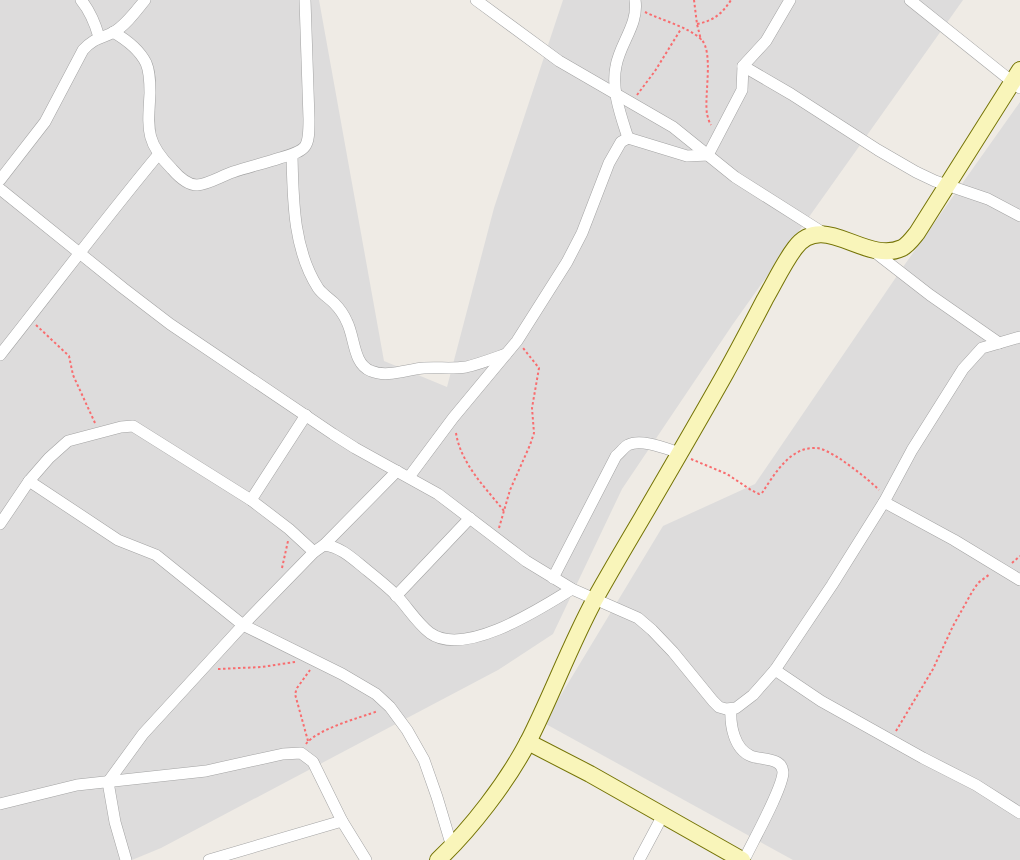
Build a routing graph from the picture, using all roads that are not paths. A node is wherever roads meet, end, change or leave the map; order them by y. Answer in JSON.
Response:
{"nodes":[{"id":1,"x":80,"y":0,"type":"edge"},
{"id":2,"x":145,"y":0,"type":"edge"},
{"id":3,"x":304,"y":0,"type":"edge"},
{"id":4,"x":476,"y":0,"type":"edge"},
{"id":5,"x":790,"y":0,"type":"edge"},
{"id":6,"x":910,"y":0,"type":"edge"},
{"id":7,"x":636,"y":4,"type":"edge"},
{"id":8,"x":113,"y":32,"type":"junction"},
{"id":9,"x":99,"y":37,"type":"junction"},
{"id":10,"x":743,"y":66,"type":"junction"},
{"id":11,"x":1017,"y":80,"type":"edge"},
{"id":12,"x":616,"y":94,"type":"junction"},
{"id":13,"x":630,"y":103,"type":"junction"},
{"id":14,"x":623,"y":122,"type":"junction"},
{"id":15,"x":628,"y":138,"type":"junction"},
{"id":16,"x":158,"y":154,"type":"junction"},
{"id":17,"x":708,"y":154,"type":"junction"},
{"id":18,"x":292,"y":155,"type":"junction"},
{"id":19,"x":0,"y":180,"type":"edge"},
{"id":20,"x":946,"y":185,"type":"junction"},
{"id":21,"x":0,"y":189,"type":"edge"},
{"id":22,"x":1020,"y":216,"type":"edge"},
{"id":23,"x":825,"y":234,"type":"junction"},
{"id":24,"x":872,"y":250,"type":"junction"},
{"id":25,"x":79,"y":252,"type":"junction"},
{"id":26,"x":1009,"y":340,"type":"edge"},
{"id":27,"x":1020,"y":347,"type":"edge"},
{"id":28,"x":2,"y":352,"type":"edge"},
{"id":29,"x":506,"y":354,"type":"junction"},
{"id":30,"x":306,"y":415,"type":"junction"},
{"id":31,"x":680,"y":453,"type":"junction"},
{"id":32,"x":397,"y":471,"type":"junction"},
{"id":33,"x":409,"y":477,"type":"junction"},
{"id":34,"x":29,"y":482,"type":"junction"},
{"id":35,"x":251,"y":500,"type":"junction"},
{"id":36,"x":885,"y":500,"type":"junction"},
{"id":37,"x":470,"y":518,"type":"junction"},
{"id":38,"x":0,"y":524,"type":"edge"},
{"id":39,"x":319,"y":548,"type":"junction"},
{"id":40,"x":553,"y":578,"type":"junction"},
{"id":41,"x":1020,"y":580,"type":"edge"},
{"id":42,"x":572,"y":589,"type":"junction"},
{"id":43,"x":396,"y":596,"type":"junction"},
{"id":44,"x":595,"y":599,"type":"junction"},
{"id":45,"x":243,"y":625,"type":"junction"},
{"id":46,"x":776,"y":670,"type":"junction"},
{"id":47,"x":731,"y":709,"type":"junction"},
{"id":48,"x":528,"y":742,"type":"junction"},
{"id":49,"x":108,"y":782,"type":"junction"},
{"id":50,"x":0,"y":804,"type":"edge"},
{"id":51,"x":1020,"y":813,"type":"edge"},
{"id":52,"x":663,"y":814,"type":"junction"},
{"id":53,"x":342,"y":821,"type":"junction"},
{"id":54,"x":452,"y":847,"type":"junction"},
{"id":55,"x":126,"y":860,"type":"edge"},
{"id":56,"x":209,"y":860,"type":"edge"},
{"id":57,"x":366,"y":860,"type":"edge"},
{"id":58,"x":438,"y":860,"type":"edge"},
{"id":59,"x":639,"y":860,"type":"edge"},
{"id":60,"x":743,"y":860,"type":"edge"}],
"edges":[{"from":1,"to":9,"type":"street"},
{"from":2,"to":8,"type":"street"},
{"from":3,"to":18,"type":"street"},
{"from":4,"to":12,"type":"street"},
{"from":5,"to":10,"type":"street"},
{"from":6,"to":11,"type":"street"},
{"from":7,"to":12,"type":"street"},
{"from":8,"to":9,"type":"street"},
{"from":8,"to":16,"type":"street"},
{"from":9,"to":19,"type":"street"},
{"from":10,"to":17,"type":"street"},
{"from":10,"to":20,"type":"street"},
{"from":11,"to":20,"type":"street"},
{"from":12,"to":13,"type":"street"},
{"from":12,"to":14,"type":"street"},
{"from":13,"to":14,"type":"street"},
{"from":13,"to":17,"type":"street"},
{"from":14,"to":15,"type":"street"},
{"from":15,"to":17,"type":"street"},
{"from":15,"to":29,"type":"street"},
{"from":16,"to":18,"type":"street"},
{"from":16,"to":25,"type":"street"},
{"from":17,"to":23,"type":"street"},
{"from":18,"to":29,"type":"street"},
{"from":20,"to":22,"type":"street"},
{"from":20,"to":24,"type":"street"},
{"from":21,"to":25,"type":"street"},
{"from":23,"to":24,"type":"street"},
{"from":23,"to":31,"type":"street"},
{"from":24,"to":26,"type":"street"},
{"from":25,"to":28,"type":"street"},
{"from":25,"to":30,"type":"street"},
{"from":26,"to":27,"type":"street"},
{"from":26,"to":36,"type":"street"},
{"from":29,"to":33,"type":"street"},
{"from":30,"to":32,"type":"street"},
{"from":30,"to":35,"type":"street"},
{"from":31,"to":40,"type":"street"},
{"from":31,"to":44,"type":"street"},
{"from":32,"to":33,"type":"street"},
{"from":32,"to":39,"type":"street"},
{"from":33,"to":37,"type":"street"},
{"from":34,"to":35,"type":"street"},
{"from":34,"to":38,"type":"street"},
{"from":34,"to":45,"type":"street"},
{"from":35,"to":39,"type":"street"},
{"from":36,"to":41,"type":"street"},
{"from":36,"to":46,"type":"street"},
{"from":37,"to":40,"type":"street"},
{"from":37,"to":43,"type":"street"},
{"from":39,"to":43,"type":"street"},
{"from":39,"to":45,"type":"street"},
{"from":40,"to":42,"type":"street"},
{"from":42,"to":43,"type":"street"},
{"from":42,"to":44,"type":"street"},
{"from":44,"to":47,"type":"street"},
{"from":44,"to":48,"type":"street"},
{"from":45,"to":49,"type":"street"},
{"from":45,"to":54,"type":"street"},
{"from":46,"to":47,"type":"street"},
{"from":46,"to":51,"type":"street"},
{"from":47,"to":60,"type":"street"},
{"from":48,"to":52,"type":"street"},
{"from":48,"to":54,"type":"street"},
{"from":49,"to":50,"type":"street"},
{"from":49,"to":53,"type":"street"},
{"from":49,"to":55,"type":"street"},
{"from":52,"to":59,"type":"street"},
{"from":52,"to":60,"type":"street"},
{"from":53,"to":56,"type":"street"},
{"from":53,"to":57,"type":"street"},
{"from":54,"to":58,"type":"street"}]}
